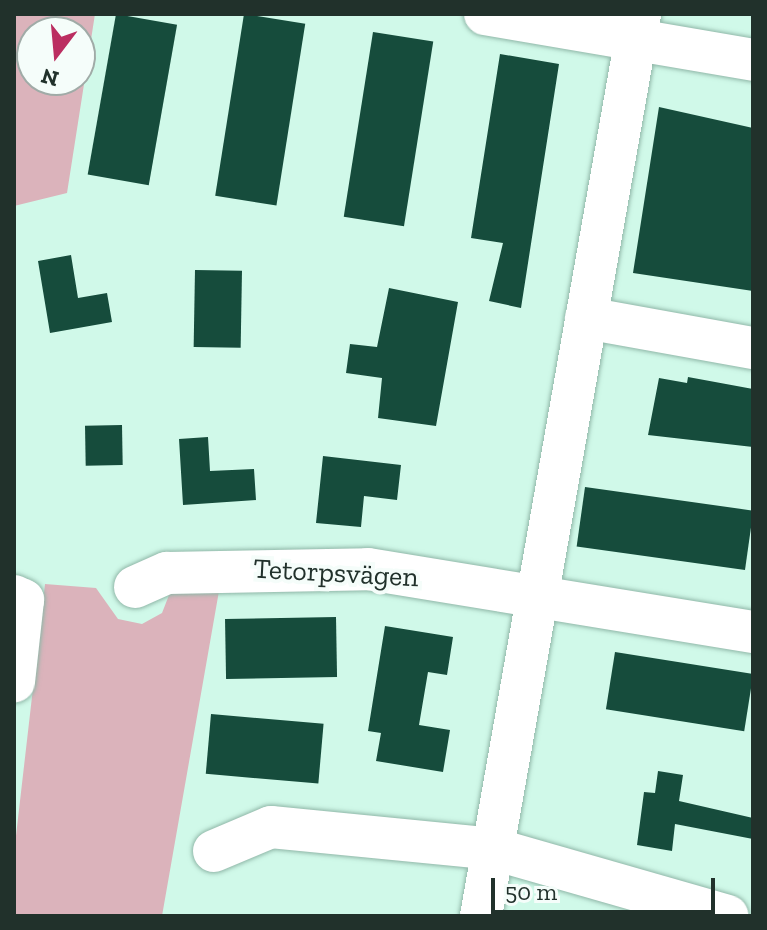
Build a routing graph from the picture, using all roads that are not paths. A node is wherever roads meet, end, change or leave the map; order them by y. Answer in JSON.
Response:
{"nodes":[{"id":1,"x":485,"y":14,"type":"edge"},
{"id":2,"x":637,"y":26,"type":"edge"},
{"id":3,"x":753,"y":60,"type":"edge"},
{"id":4,"x":586,"y":318,"type":"junction"},
{"id":5,"x":753,"y":348,"type":"edge"},
{"id":6,"x":135,"y":587,"type":"dead end"},
{"id":7,"x":539,"y":592,"type":"junction"},
{"id":8,"x":18,"y":598,"type":"edge"},
{"id":9,"x":753,"y":632,"type":"edge"},
{"id":10,"x":14,"y":682,"type":"edge"},
{"id":11,"x":494,"y":849,"type":"junction"},
{"id":12,"x":214,"y":851,"type":"dead end"},
{"id":13,"x":481,"y":916,"type":"edge"},
{"id":14,"x":728,"y":916,"type":"edge"}],
"edges":[{"from":1,"to":2,"type":"street"},
{"from":2,"to":3,"type":"street"},
{"from":2,"to":4,"type":"street"},
{"from":4,"to":5,"type":"street"},
{"from":4,"to":7,"type":"street"},
{"from":6,"to":7,"type":"street","name":"Tetorpsvägen"},
{"from":7,"to":9,"type":"street","name":"Tetorpsvägen"},
{"from":7,"to":11,"type":"street"},
{"from":8,"to":10,"type":"street"},
{"from":11,"to":12,"type":"street"},
{"from":11,"to":13,"type":"street"},
{"from":11,"to":14,"type":"street"}]}
